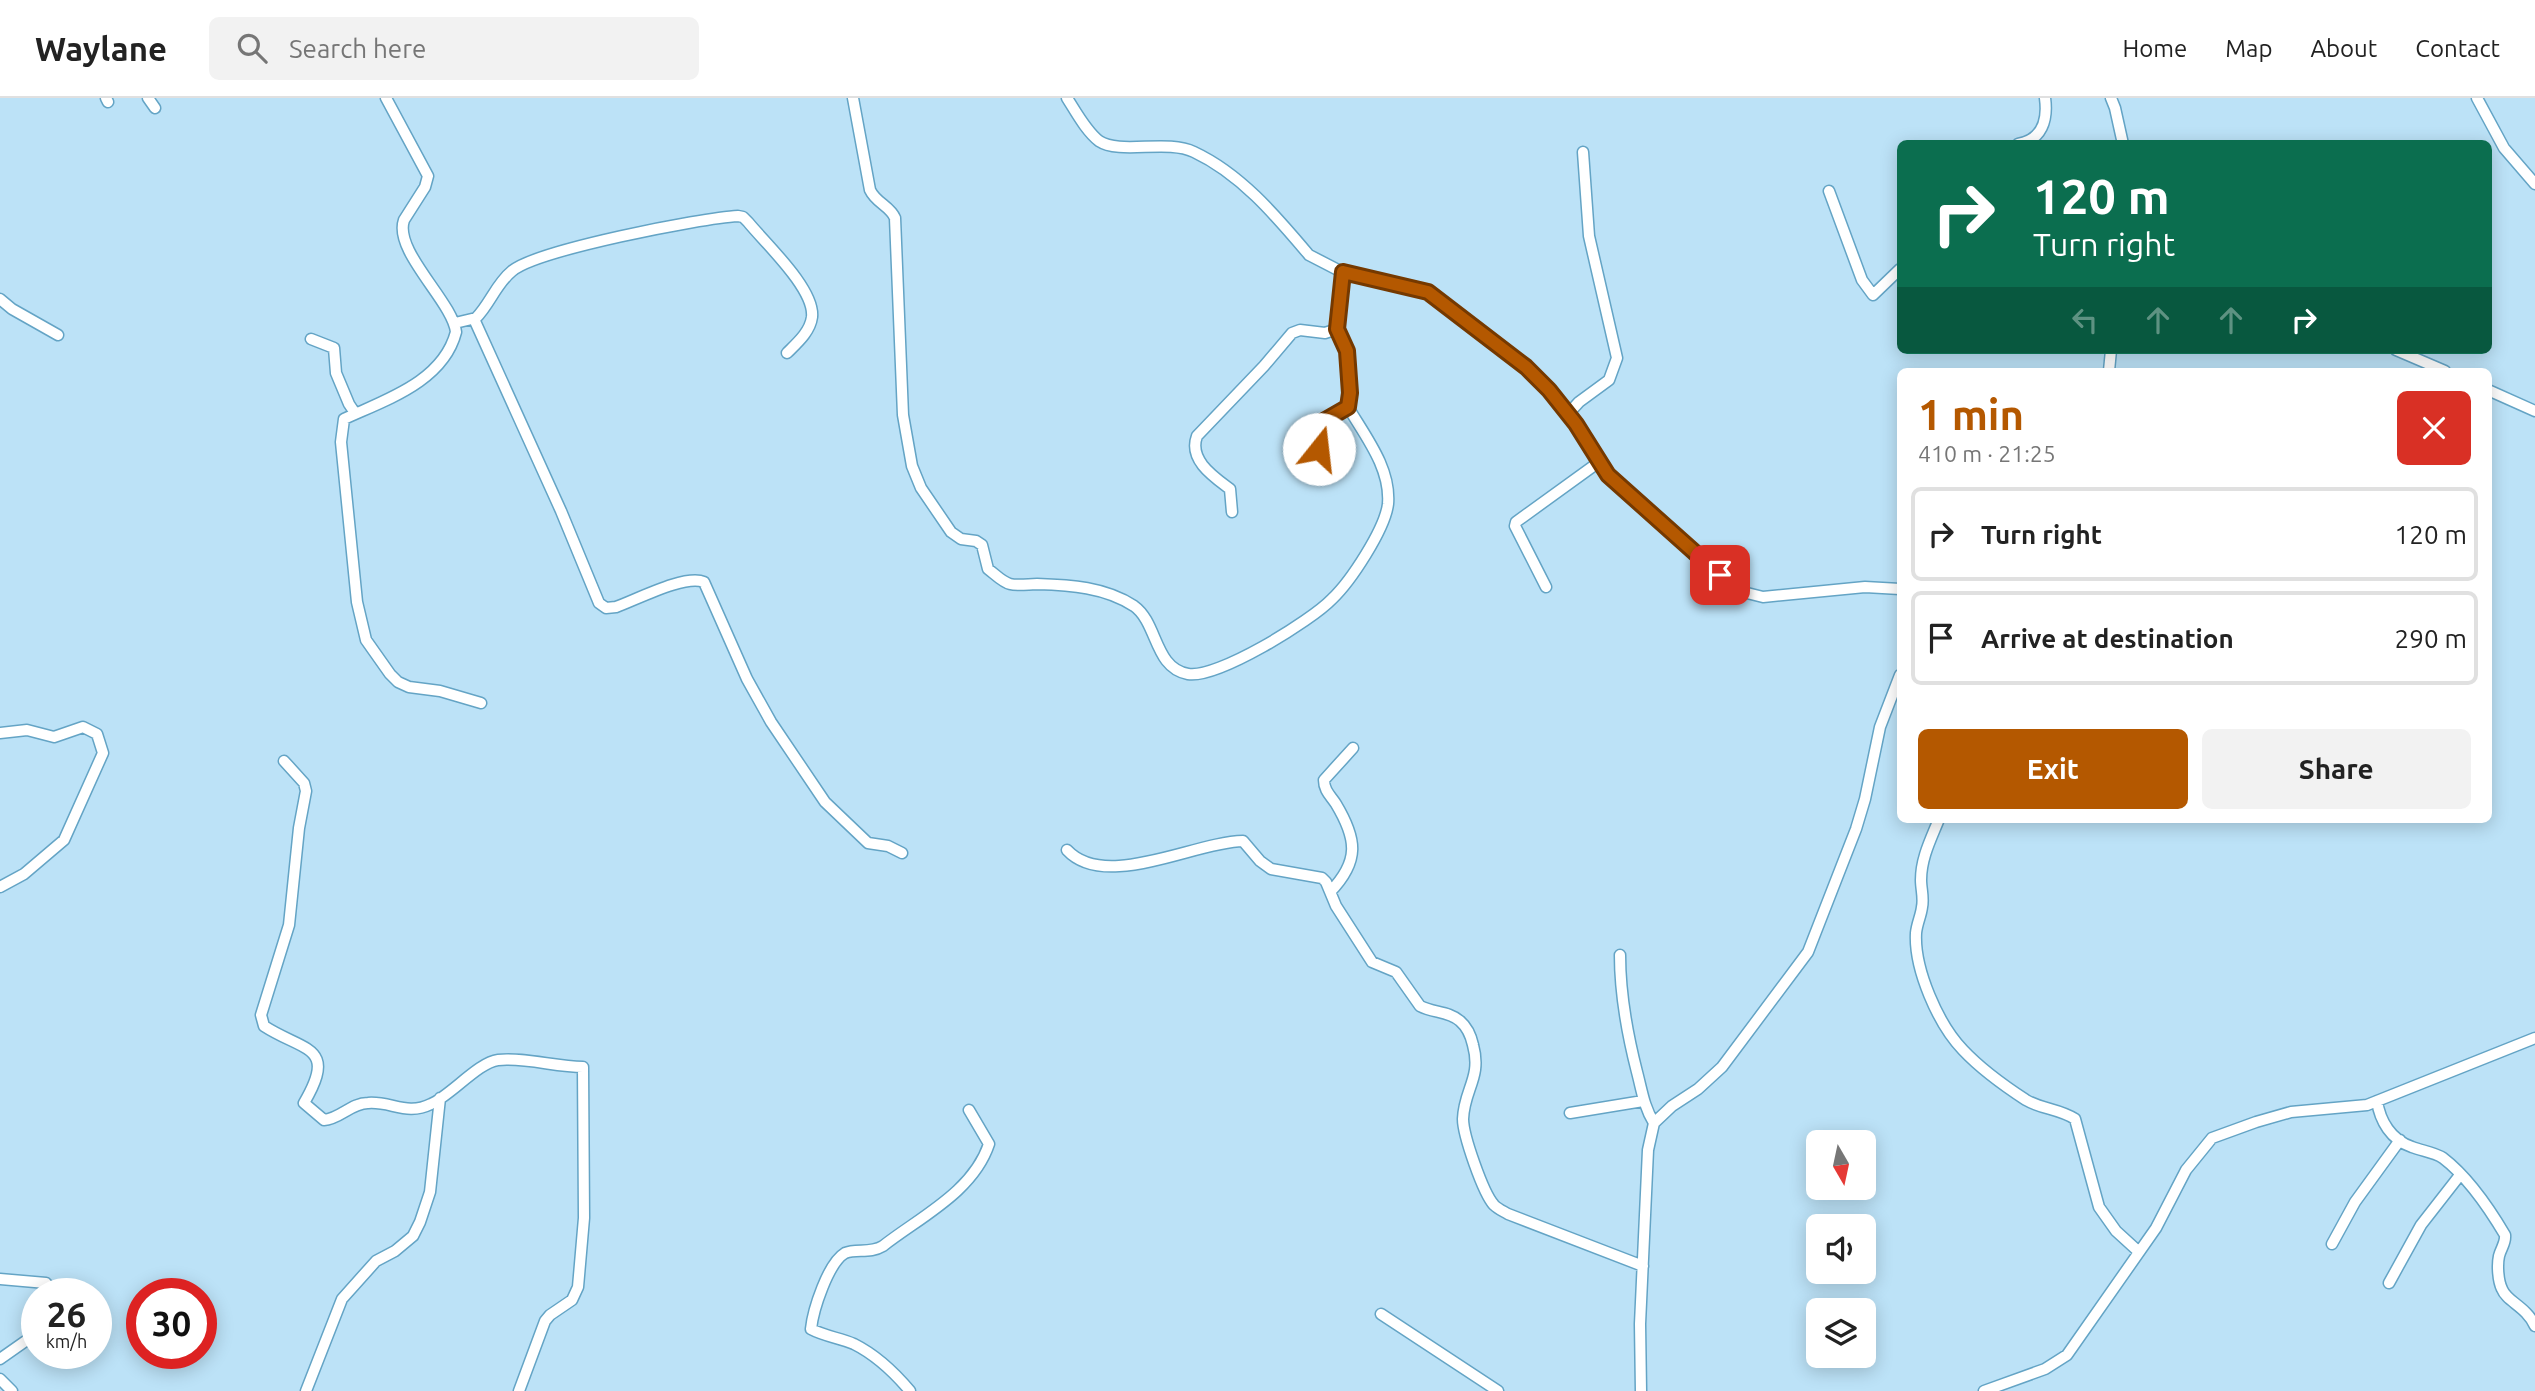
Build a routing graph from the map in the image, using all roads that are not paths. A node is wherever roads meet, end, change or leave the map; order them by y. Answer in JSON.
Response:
{"nodes":[{"id":1,"x":148,"y":98,"type":"edge"},
{"id":2,"x":386,"y":98,"type":"edge"},
{"id":3,"x":853,"y":98,"type":"edge"},
{"id":4,"x":1067,"y":98,"type":"edge"},
{"id":5,"x":2046,"y":98,"type":"edge"},
{"id":6,"x":2111,"y":98,"type":"edge"},
{"id":7,"x":2477,"y":98,"type":"edge"},
{"id":8,"x":155,"y":108,"type":"dead end"},
{"id":9,"x":2027,"y":140,"type":"edge"},
{"id":10,"x":2122,"y":140,"type":"edge"},
{"id":11,"x":1583,"y":152,"type":"dead end"},
{"id":12,"x":2535,"y":184,"type":"edge"},
{"id":13,"x":1829,"y":191,"type":"dead end"},
{"id":14,"x":1343,"y":272,"type":"junction"},
{"id":15,"x":1897,"y":272,"type":"edge"},
{"id":16,"x":0,"y":299,"type":"edge"},
{"id":17,"x":474,"y":319,"type":"junction"},
{"id":18,"x":455,"y":323,"type":"junction"},
{"id":19,"x":1337,"y":329,"type":"junction"},
{"id":20,"x":58,"y":335,"type":"dead end"},
{"id":21,"x":311,"y":339,"type":"dead end"},
{"id":22,"x":787,"y":353,"type":"dead end"},
{"id":23,"x":2405,"y":354,"type":"edge"},
{"id":24,"x":2438,"y":368,"type":"edge"},
{"id":25,"x":2492,"y":392,"type":"edge"},
{"id":26,"x":1348,"y":407,"type":"junction"},
{"id":27,"x":2535,"y":411,"type":"edge"},
{"id":28,"x":355,"y":413,"type":"junction"},
{"id":29,"x":1568,"y":414,"type":"junction"},
{"id":30,"x":1319,"y":449,"type":"dead end"},
{"id":31,"x":1599,"y":463,"type":"junction"},
{"id":32,"x":1232,"y":512,"type":"dead end"},
{"id":33,"x":1546,"y":587,"type":"dead end"},
{"id":34,"x":1897,"y":589,"type":"edge"},
{"id":35,"x":1897,"y":683,"type":"edge"},
{"id":36,"x":481,"y":703,"type":"dead end"},
{"id":37,"x":0,"y":733,"type":"edge"},
{"id":38,"x":1353,"y":748,"type":"dead end"},
{"id":39,"x":284,"y":761,"type":"dead end"},
{"id":40,"x":1937,"y":823,"type":"edge"},
{"id":41,"x":1067,"y":850,"type":"dead end"},
{"id":42,"x":902,"y":853,"type":"dead end"},
{"id":43,"x":0,"y":887,"type":"edge"},
{"id":44,"x":1330,"y":892,"type":"junction"},
{"id":45,"x":1620,"y":954,"type":"dead end"},
{"id":46,"x":2535,"y":1038,"type":"edge"},
{"id":47,"x":440,"y":1098,"type":"junction"},
{"id":48,"x":1643,"y":1101,"type":"junction"},
{"id":49,"x":2377,"y":1101,"type":"junction"},
{"id":50,"x":969,"y":1110,"type":"dead end"},
{"id":51,"x":1570,"y":1113,"type":"dead end"},
{"id":52,"x":1654,"y":1123,"type":"junction"},
{"id":53,"x":2400,"y":1140,"type":"junction"},
{"id":54,"x":2460,"y":1175,"type":"junction"},
{"id":55,"x":2332,"y":1244,"type":"dead end"},
{"id":56,"x":2139,"y":1252,"type":"junction"},
{"id":57,"x":1643,"y":1266,"type":"junction"},
{"id":58,"x":0,"y":1279,"type":"edge"},
{"id":59,"x":21,"y":1281,"type":"edge"},
{"id":60,"x":2389,"y":1283,"type":"dead end"},
{"id":61,"x":1381,"y":1314,"type":"dead end"},
{"id":62,"x":2535,"y":1326,"type":"edge"},
{"id":63,"x":21,"y":1344,"type":"edge"},
{"id":64,"x":0,"y":1359,"type":"edge"},
{"id":65,"x":0,"y":1379,"type":"edge"},
{"id":66,"x":12,"y":1391,"type":"edge"},
{"id":67,"x":306,"y":1391,"type":"edge"},
{"id":68,"x":519,"y":1391,"type":"edge"},
{"id":69,"x":910,"y":1391,"type":"edge"},
{"id":70,"x":1498,"y":1391,"type":"edge"},
{"id":71,"x":1641,"y":1391,"type":"edge"},
{"id":72,"x":1984,"y":1391,"type":"edge"}],
"edges":[{"from":1,"to":8,"type":"street"},
{"from":2,"to":18,"type":"street"},
{"from":3,"to":26,"type":"street"},
{"from":4,"to":14,"type":"street"},
{"from":5,"to":9,"type":"street"},
{"from":6,"to":10,"type":"street"},
{"from":7,"to":12,"type":"street"},
{"from":11,"to":29,"type":"street"},
{"from":13,"to":15,"type":"street"},
{"from":14,"to":19,"type":"street"},
{"from":14,"to":29,"type":"street"},
{"from":16,"to":20,"type":"street"},
{"from":17,"to":18,"type":"street"},
{"from":17,"to":22,"type":"street"},
{"from":17,"to":42,"type":"street"},
{"from":18,"to":28,"type":"street"},
{"from":19,"to":26,"type":"street"},
{"from":19,"to":32,"type":"street"},
{"from":21,"to":28,"type":"street"},
{"from":23,"to":24,"type":"street"},
{"from":25,"to":27,"type":"street"},
{"from":26,"to":30,"type":"street"},
{"from":28,"to":36,"type":"street"},
{"from":29,"to":31,"type":"street"},
{"from":31,"to":33,"type":"street"},
{"from":31,"to":34,"type":"street"},
{"from":35,"to":52,"type":"street"},
{"from":37,"to":43,"type":"street"},
{"from":38,"to":44,"type":"street"},
{"from":39,"to":47,"type":"street"},
{"from":40,"to":56,"type":"street"},
{"from":41,"to":44,"type":"street"},
{"from":44,"to":57,"type":"street"},
{"from":45,"to":48,"type":"street"},
{"from":46,"to":49,"type":"street"},
{"from":47,"to":67,"type":"street"},
{"from":47,"to":68,"type":"street"},
{"from":48,"to":51,"type":"street"},
{"from":48,"to":52,"type":"street"},
{"from":49,"to":53,"type":"street"},
{"from":49,"to":56,"type":"street"},
{"from":50,"to":69,"type":"street"},
{"from":52,"to":57,"type":"street"},
{"from":53,"to":54,"type":"street"},
{"from":53,"to":55,"type":"street"},
{"from":54,"to":60,"type":"street"},
{"from":54,"to":62,"type":"street"},
{"from":56,"to":72,"type":"street"},
{"from":57,"to":71,"type":"street"},
{"from":58,"to":59,"type":"street"},
{"from":61,"to":70,"type":"street"},
{"from":63,"to":64,"type":"street"},
{"from":65,"to":66,"type":"street"}]}
